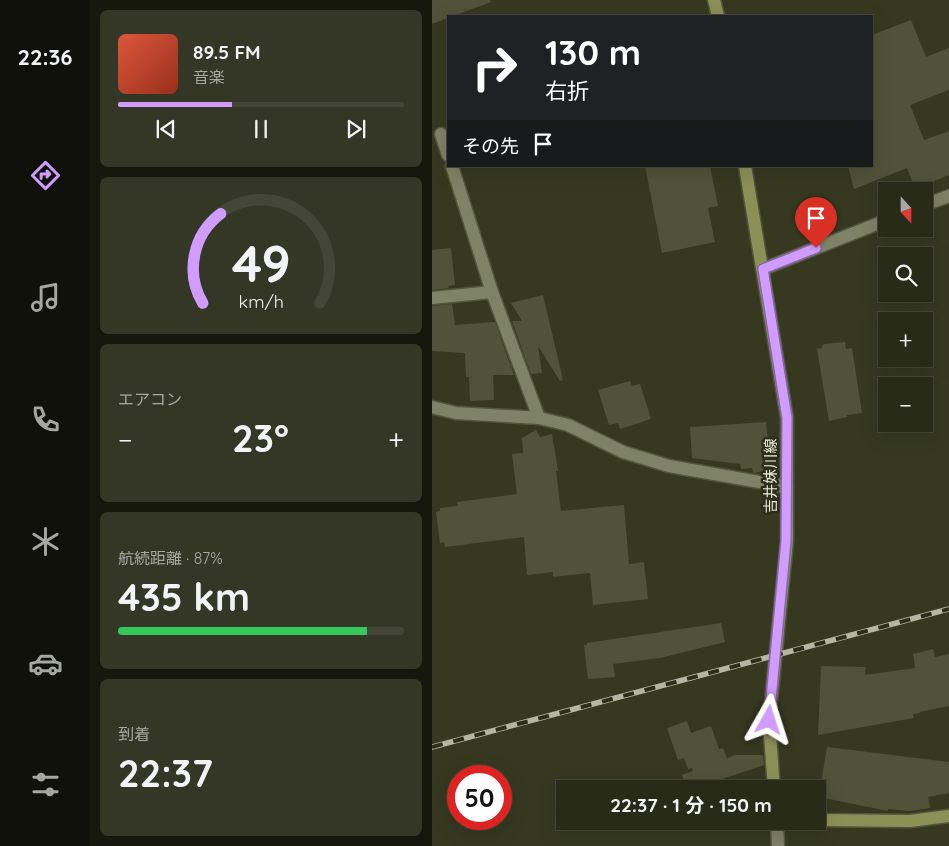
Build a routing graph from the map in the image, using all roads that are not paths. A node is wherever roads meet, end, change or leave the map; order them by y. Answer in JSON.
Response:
{"nodes":[{"id":1,"x":714,"y":0,"type":"edge"},
{"id":2,"x":718,"y":15,"type":"edge"},
{"id":3,"x":442,"y":134,"type":"dead end"},
{"id":4,"x":447,"y":152,"type":"edge"},
{"id":5,"x":452,"y":167,"type":"edge"},
{"id":6,"x":745,"y":167,"type":"edge"},
{"id":7,"x":948,"y":196,"type":"edge"},
{"id":8,"x":933,"y":202,"type":"edge"},
{"id":9,"x":878,"y":224,"type":"edge"},
{"id":10,"x":763,"y":269,"type":"junction"},
{"id":11,"x":492,"y":292,"type":"junction"},
{"id":12,"x":432,"y":298,"type":"edge"},
{"id":13,"x":432,"y":407,"type":"edge"},
{"id":14,"x":539,"y":418,"type":"junction"},
{"id":15,"x":787,"y":487,"type":"junction"},
{"id":16,"x":773,"y":780,"type":"edge"},
{"id":17,"x":948,"y":816,"type":"edge"},
{"id":18,"x":826,"y":820,"type":"edge"}],
"edges":[{"from":1,"to":2,"type":"main road"},
{"from":3,"to":4,"type":"street"},
{"from":5,"to":11,"type":"street"},
{"from":6,"to":10,"type":"main road","name":"吉井妹川線"},
{"from":7,"to":8,"type":"street"},
{"from":9,"to":10,"type":"street"},
{"from":10,"to":15,"type":"main road","name":"吉井妹川線"},
{"from":11,"to":12,"type":"street"},
{"from":11,"to":14,"type":"street"},
{"from":13,"to":14,"type":"street"},
{"from":14,"to":15,"type":"street"},
{"from":15,"to":16,"type":"main road","name":"吉井妹川線"},
{"from":17,"to":18,"type":"main road"}]}
